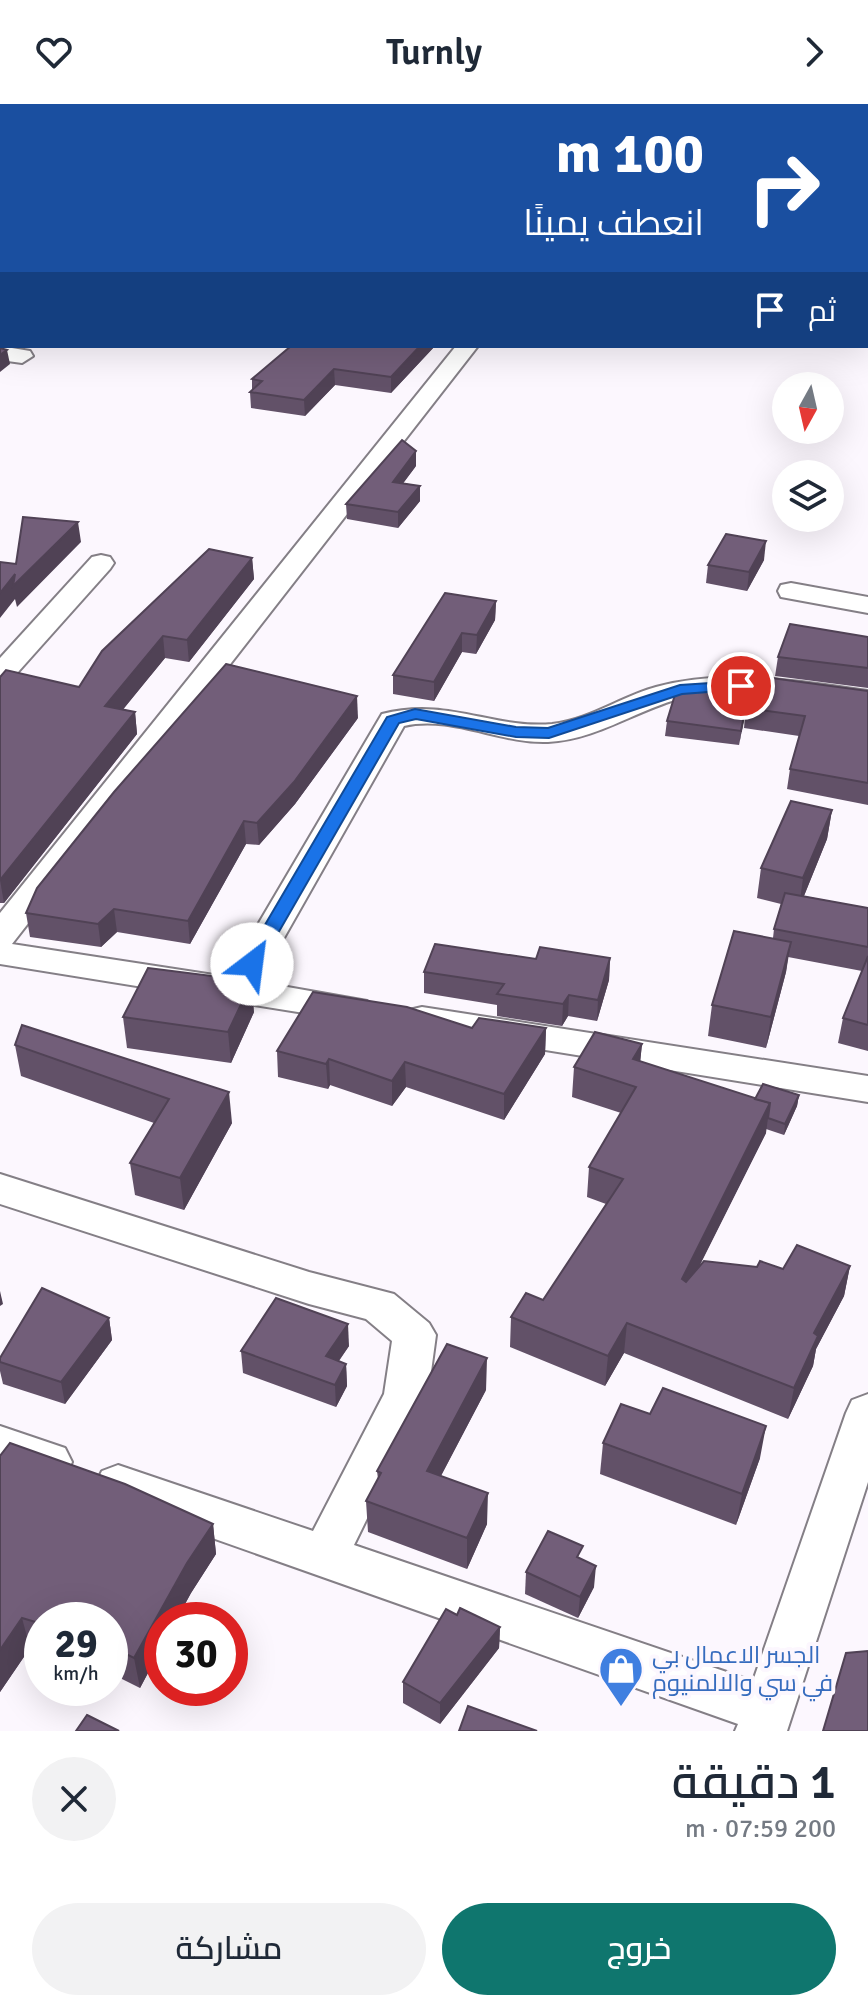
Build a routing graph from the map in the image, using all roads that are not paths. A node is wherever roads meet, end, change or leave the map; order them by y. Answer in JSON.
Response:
{"nodes":[{"id":1,"x":465,"y":348,"type":"edge"},
{"id":2,"x":101,"y":563,"type":"dead end"},
{"id":3,"x":791,"y":591,"type":"dead end"},
{"id":4,"x":868,"y":605,"type":"edge"},
{"id":5,"x":0,"y":675,"type":"edge"},
{"id":6,"x":868,"y":700,"type":"edge"},
{"id":7,"x":0,"y":936,"type":"edge"},
{"id":8,"x":0,"y":953,"type":"edge"},
{"id":9,"x":237,"y":990,"type":"junction"},
{"id":10,"x":868,"y":1089,"type":"edge"},
{"id":11,"x":0,"y":1189,"type":"edge"},
{"id":12,"x":868,"y":1413,"type":"edge"},
{"id":13,"x":0,"y":1445,"type":"edge"},
{"id":14,"x":324,"y":1557,"type":"junction"},
{"id":15,"x":764,"y":1721,"type":"edge"}],
"edges":[{"from":1,"to":7,"type":"street"},
{"from":2,"to":5,"type":"street"},
{"from":3,"to":4,"type":"street"},
{"from":6,"to":9,"type":"street"},
{"from":8,"to":9,"type":"street"},
{"from":9,"to":10,"type":"street"},
{"from":11,"to":14,"type":"street"},
{"from":12,"to":15,"type":"street"},
{"from":13,"to":14,"type":"street"},
{"from":14,"to":15,"type":"street"}]}
